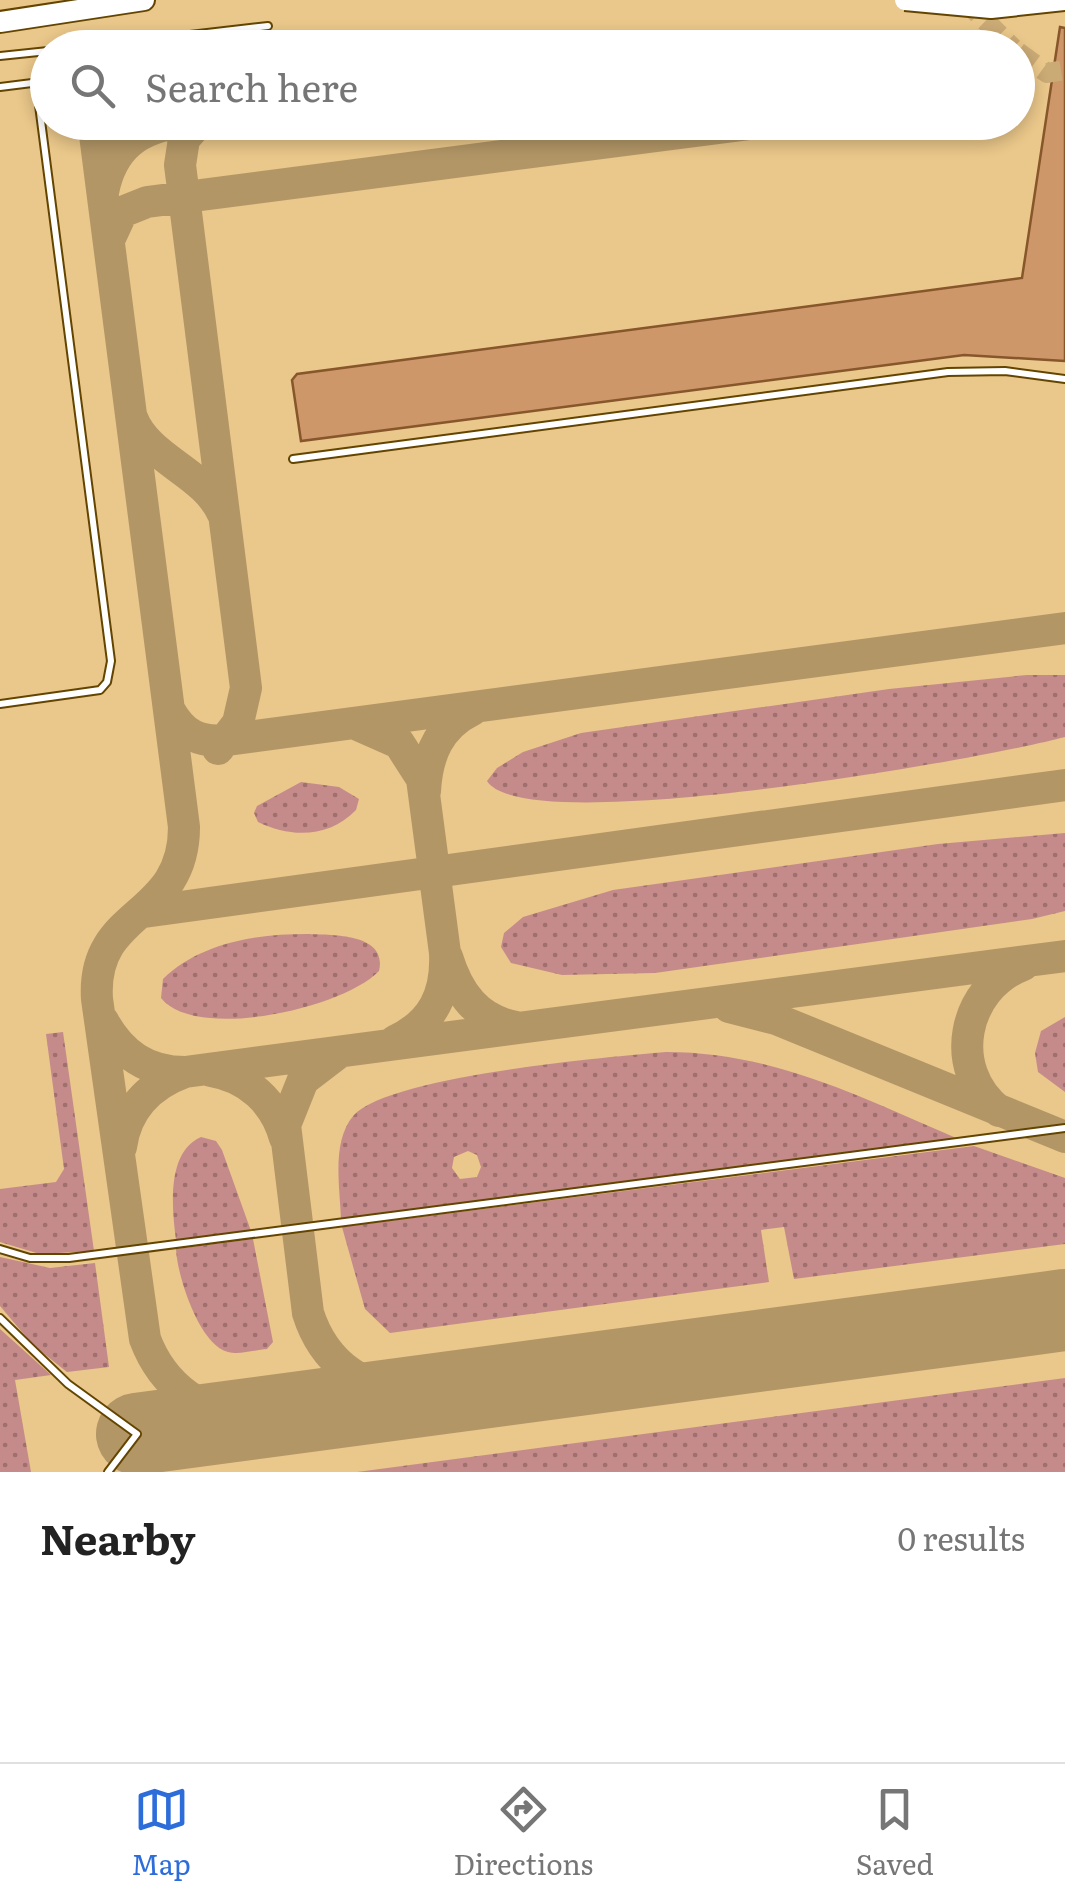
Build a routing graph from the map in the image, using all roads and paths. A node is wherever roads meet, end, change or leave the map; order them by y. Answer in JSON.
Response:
{"nodes":[{"id":1,"x":144,"y":0,"type":"edge"},
{"id":2,"x":906,"y":0,"type":"edge"},
{"id":3,"x":1065,"y":0,"type":"edge"},
{"id":4,"x":1028,"y":3,"type":"edge"},
{"id":5,"x":0,"y":22,"type":"edge"},
{"id":6,"x":268,"y":26,"type":"dead end"},
{"id":7,"x":233,"y":30,"type":"edge"},
{"id":8,"x":30,"y":53,"type":"edge"},
{"id":9,"x":0,"y":56,"type":"edge"},
{"id":10,"x":30,"y":83,"type":"edge"},
{"id":11,"x":0,"y":87,"type":"edge"},
{"id":12,"x":44,"y":140,"type":"edge"},
{"id":13,"x":1065,"y":379,"type":"edge"},
{"id":14,"x":293,"y":459,"type":"dead end"},
{"id":15,"x":0,"y":704,"type":"edge"},
{"id":16,"x":1065,"y":1128,"type":"edge"},
{"id":17,"x":0,"y":1249,"type":"edge"},
{"id":18,"x":0,"y":1318,"type":"edge"},
{"id":19,"x":108,"y":1472,"type":"edge"}],
"edges":[{"from":1,"to":5,"type":"highway"},
{"from":2,"to":4,"type":"highway","bridge":true},
{"from":3,"to":4,"type":"highway","bridge":true},
{"from":6,"to":7,"type":"lane"},
{"from":8,"to":9,"type":"lane"},
{"from":10,"to":11,"type":"lane"},
{"from":12,"to":15,"type":"lane"},
{"from":13,"to":14,"type":"lane"},
{"from":16,"to":17,"type":"lane"},
{"from":18,"to":19,"type":"lane"}]}
